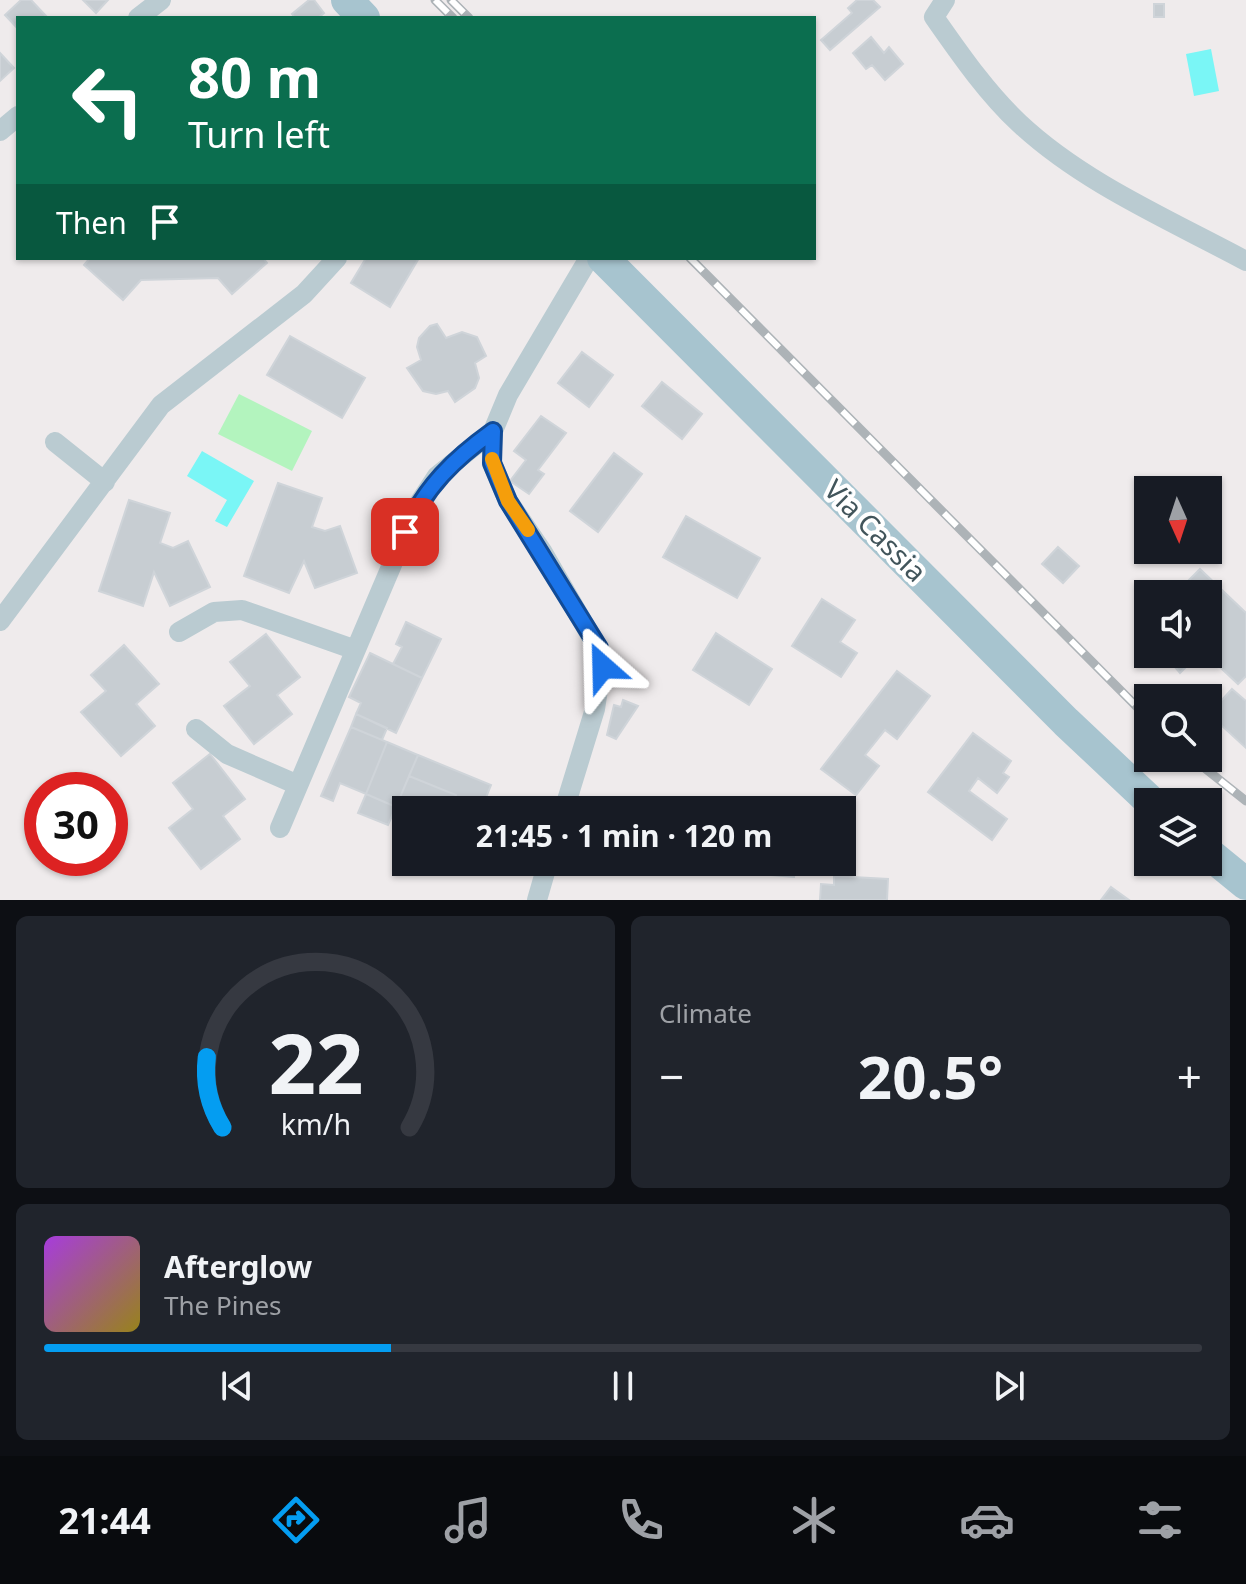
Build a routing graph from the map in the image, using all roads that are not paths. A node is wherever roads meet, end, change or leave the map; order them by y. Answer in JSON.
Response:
{"nodes":[{"id":1,"x":161,"y":0,"type":"edge"},
{"id":2,"x":347,"y":0,"type":"edge"},
{"id":3,"x":945,"y":0,"type":"edge"},
{"id":4,"x":141,"y":16,"type":"edge"},
{"id":5,"x":362,"y":16,"type":"edge"},
{"id":6,"x":16,"y":118,"type":"edge"},
{"id":7,"x":0,"y":131,"type":"edge"},
{"id":8,"x":335,"y":260,"type":"edge"},
{"id":9,"x":588,"y":260,"type":"edge"},
{"id":10,"x":605,"y":260,"type":"edge"},
{"id":11,"x":1246,"y":261,"type":"edge"},
{"id":12,"x":493,"y":431,"type":"junction"},
{"id":13,"x":55,"y":442,"type":"dead end"},
{"id":14,"x":105,"y":482,"type":"junction"},
{"id":15,"x":0,"y":621,"type":"edge"},
{"id":16,"x":179,"y":632,"type":"dead end"},
{"id":17,"x":353,"y":649,"type":"junction"},
{"id":18,"x":196,"y":729,"type":"dead end"},
{"id":19,"x":298,"y":785,"type":"junction"},
{"id":20,"x":1136,"y":788,"type":"edge"},
{"id":21,"x":568,"y":796,"type":"edge"},
{"id":22,"x":280,"y":828,"type":"dead end"},
{"id":23,"x":1222,"y":864,"type":"edge"},
{"id":24,"x":544,"y":876,"type":"edge"},
{"id":25,"x":1246,"y":884,"type":"edge"},
{"id":26,"x":537,"y":900,"type":"edge"}],
"edges":[{"from":1,"to":4,"type":"street"},
{"from":2,"to":5,"type":"main road"},
{"from":3,"to":11,"type":"street"},
{"from":6,"to":7,"type":"street"},
{"from":8,"to":14,"type":"street"},
{"from":9,"to":12,"type":"street"},
{"from":10,"to":20,"type":"main road","name":"Via Cassia"},
{"from":12,"to":17,"type":"street"},
{"from":12,"to":21,"type":"street"},
{"from":13,"to":14,"type":"street"},
{"from":14,"to":15,"type":"street"},
{"from":16,"to":17,"type":"street"},
{"from":17,"to":19,"type":"street"},
{"from":18,"to":19,"type":"street"},
{"from":19,"to":22,"type":"street"},
{"from":23,"to":25,"type":"main road"},
{"from":24,"to":26,"type":"street"}]}
